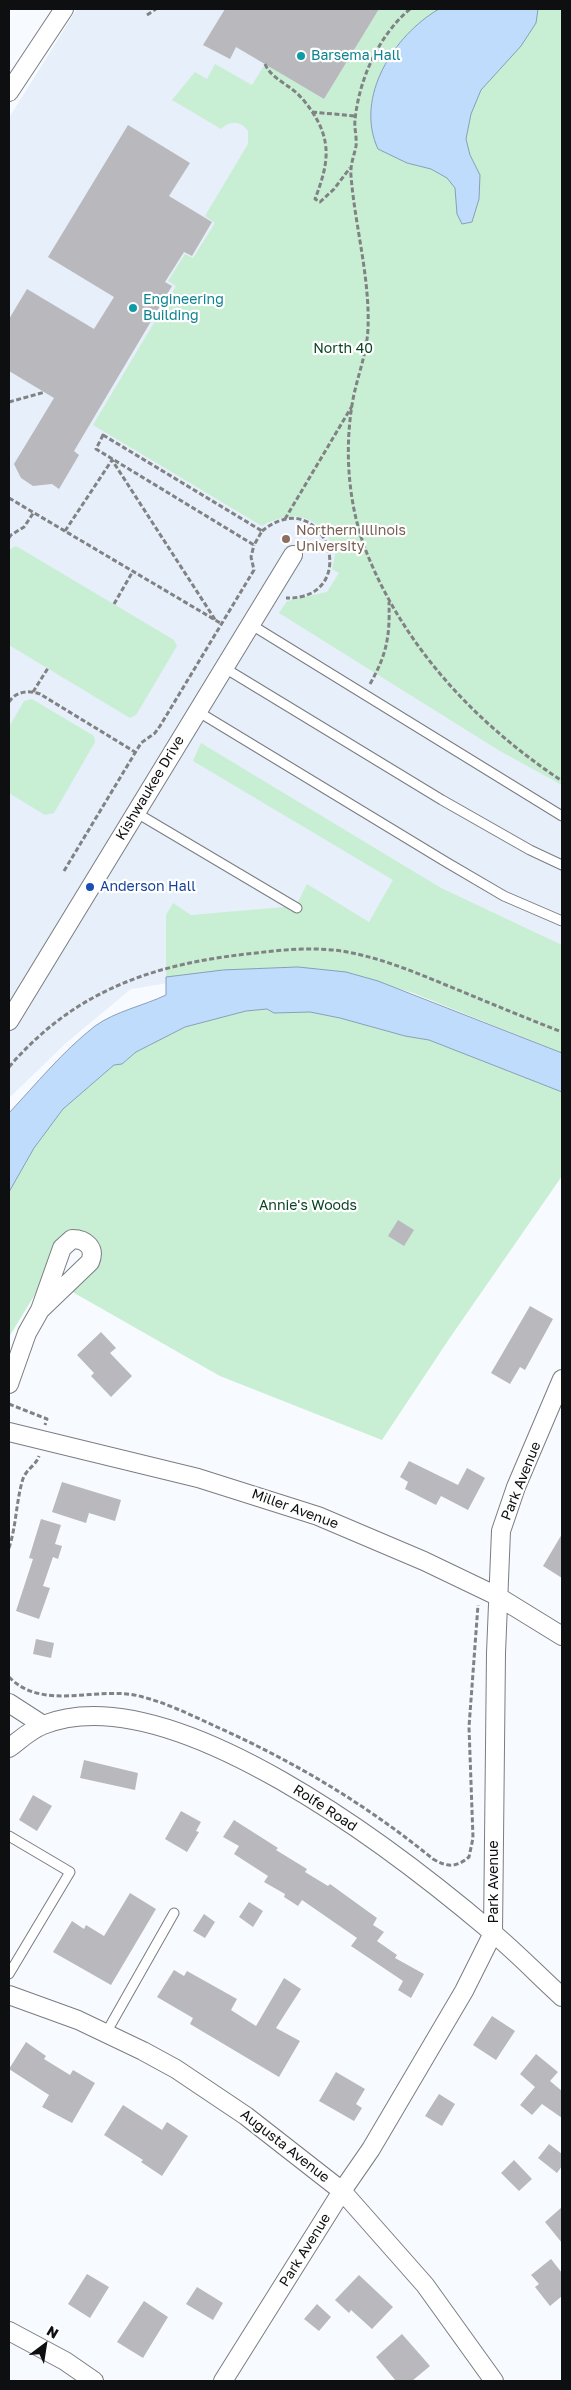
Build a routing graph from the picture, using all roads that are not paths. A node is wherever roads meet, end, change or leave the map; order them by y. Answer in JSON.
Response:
{"nodes":[{"id":1,"x":64,"y":9,"type":"edge"},
{"id":2,"x":9,"y":92,"type":"edge"},
{"id":3,"x":293,"y":555,"type":"dead end"},
{"id":4,"x":250,"y":624,"type":"junction"},
{"id":5,"x":223,"y":667,"type":"junction"},
{"id":6,"x":197,"y":711,"type":"junction"},
{"id":7,"x":135,"y":812,"type":"junction"},
{"id":8,"x":562,"y":816,"type":"edge"},
{"id":9,"x":562,"y":865,"type":"edge"},
{"id":10,"x":297,"y":908,"type":"dead end"},
{"id":11,"x":562,"y":921,"type":"edge"},
{"id":12,"x":9,"y":1022,"type":"edge"},
{"id":13,"x":40,"y":1310,"type":"dead end"},
{"id":14,"x":562,"y":1379,"type":"edge"},
{"id":15,"x":9,"y":1384,"type":"edge"},
{"id":16,"x":9,"y":1432,"type":"edge"},
{"id":17,"x":497,"y":1596,"type":"junction"},
{"id":18,"x":562,"y":1636,"type":"edge"},
{"id":19,"x":9,"y":1703,"type":"edge"},
{"id":20,"x":44,"y":1725,"type":"junction"},
{"id":21,"x":9,"y":1748,"type":"edge"},
{"id":22,"x":9,"y":1836,"type":"edge"},
{"id":23,"x":174,"y":1912,"type":"dead end"},
{"id":24,"x":494,"y":1933,"type":"junction"},
{"id":25,"x":9,"y":1974,"type":"edge"},
{"id":26,"x":9,"y":1996,"type":"edge"},
{"id":27,"x":562,"y":1997,"type":"edge"},
{"id":28,"x":106,"y":2033,"type":"junction"},
{"id":29,"x":342,"y":2190,"type":"junction"},
{"id":30,"x":11,"y":2336,"type":"edge"},
{"id":31,"x":94,"y":2381,"type":"edge"},
{"id":32,"x":224,"y":2381,"type":"edge"},
{"id":33,"x":494,"y":2381,"type":"edge"}],
"edges":[{"from":1,"to":2,"type":"street"},
{"from":3,"to":4,"type":"street","name":"Kishwaukee Drive"},
{"from":4,"to":5,"type":"street","name":"Kishwaukee Drive"},
{"from":4,"to":8,"type":"lane"},
{"from":5,"to":6,"type":"street","name":"Kishwaukee Drive"},
{"from":5,"to":9,"type":"lane"},
{"from":6,"to":7,"type":"street","name":"Kishwaukee Drive"},
{"from":6,"to":11,"type":"lane"},
{"from":7,"to":10,"type":"lane"},
{"from":7,"to":12,"type":"street","name":"Kishwaukee Drive"},
{"from":13,"to":15,"type":"street"},
{"from":14,"to":17,"type":"street","name":"Park Avenue"},
{"from":16,"to":17,"type":"street","name":"Miller Avenue"},
{"from":17,"to":18,"type":"street","name":"Miller Avenue"},
{"from":17,"to":24,"type":"street","name":"Park Avenue"},
{"from":19,"to":20,"type":"street"},
{"from":20,"to":21,"type":"street","name":"Rolfe Road"},
{"from":20,"to":24,"type":"street","name":"Rolfe Road"},
{"from":22,"to":25,"type":"lane"},
{"from":23,"to":28,"type":"lane"},
{"from":24,"to":27,"type":"street","name":"Rolfe Road"},
{"from":24,"to":29,"type":"street","name":"Park Avenue"},
{"from":26,"to":28,"type":"street","name":"Augusta Avenue"},
{"from":28,"to":29,"type":"street","name":"Augusta Avenue"},
{"from":29,"to":32,"type":"street","name":"Park Avenue"},
{"from":29,"to":33,"type":"street","name":"Augusta Avenue"},
{"from":30,"to":31,"type":"street"}]}
